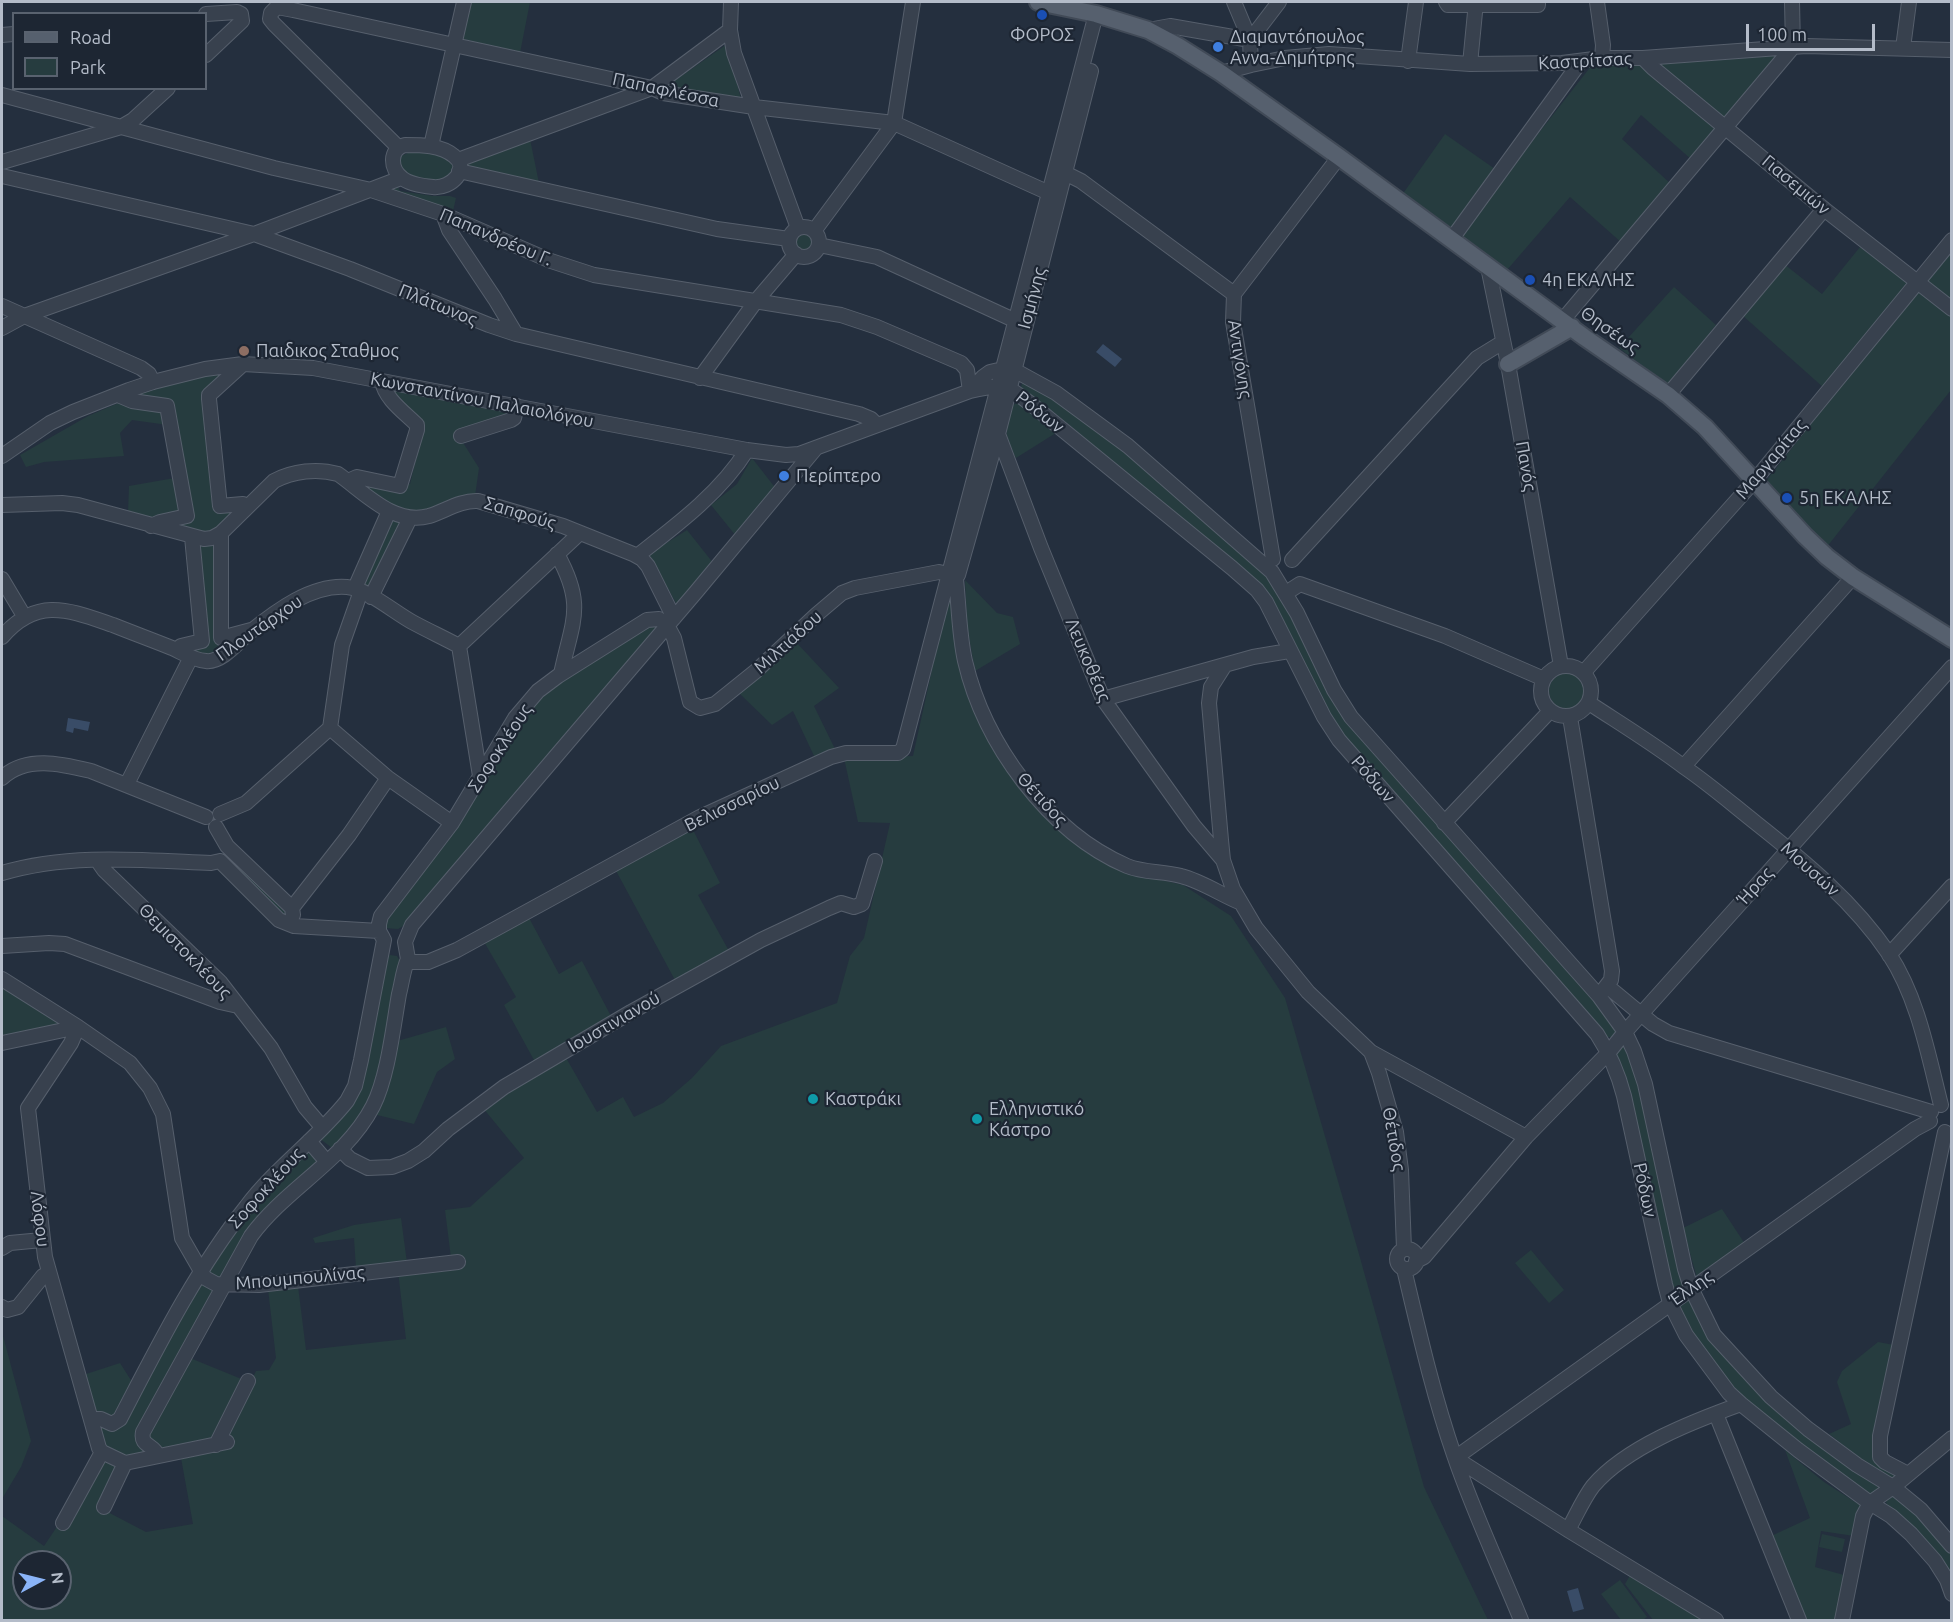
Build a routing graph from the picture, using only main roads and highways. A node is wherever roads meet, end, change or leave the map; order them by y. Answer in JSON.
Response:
{"nodes":[{"id":1,"x":1038,"y":2,"type":"edge"},
{"id":2,"x":1567,"y":324,"type":"junction"},
{"id":3,"x":1508,"y":364,"type":"road end"},
{"id":4,"x":1952,"y":639,"type":"edge"}],
"edges":[{"from":1,"to":2,"type":"main road","name":"Θησέως"},
{"from":2,"to":3,"type":"main road"},
{"from":2,"to":4,"type":"main road","name":"Θησέως"}]}
